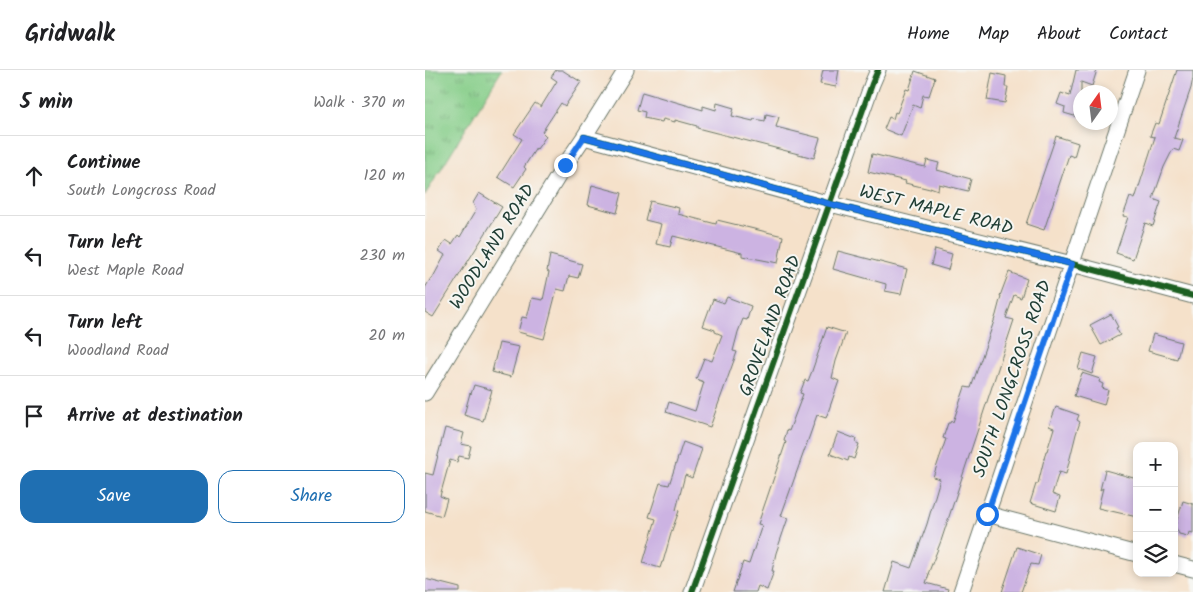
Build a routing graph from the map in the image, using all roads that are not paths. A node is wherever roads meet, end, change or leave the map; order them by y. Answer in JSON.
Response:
{"nodes":[{"id":1,"x":626,"y":70,"type":"edge"},
{"id":2,"x":878,"y":70,"type":"edge"},
{"id":3,"x":1137,"y":70,"type":"edge"},
{"id":4,"x":584,"y":137,"type":"junction"},
{"id":5,"x":830,"y":204,"type":"junction"},
{"id":6,"x":1072,"y":264,"type":"junction"},
{"id":7,"x":1193,"y":296,"type":"edge"},
{"id":8,"x":425,"y":393,"type":"edge"},
{"id":9,"x":987,"y":514,"type":"junction"},
{"id":10,"x":1133,"y":553,"type":"edge"},
{"id":11,"x":1178,"y":565,"type":"edge"},
{"id":12,"x":1193,"y":569,"type":"edge"},
{"id":13,"x":692,"y":592,"type":"edge"},
{"id":14,"x":961,"y":592,"type":"edge"}],
"edges":[{"from":1,"to":4,"type":"street","name":"WOODLAND ROAD"},
{"from":2,"to":5,"type":"street","name":"GROVELAND ROAD"},
{"from":3,"to":6,"type":"street","name":"SOUTH LONGCROSS ROAD"},
{"from":4,"to":5,"type":"street","name":"WEST MAPLE ROAD"},
{"from":4,"to":8,"type":"street","name":"WOODLAND ROAD"},
{"from":5,"to":6,"type":"street","name":"WEST MAPLE ROAD"},
{"from":5,"to":13,"type":"street","name":"GROVELAND ROAD"},
{"from":6,"to":7,"type":"street","name":"WEST MAPLE ROAD"},
{"from":6,"to":9,"type":"street","name":"SOUTH LONGCROSS ROAD"},
{"from":9,"to":10,"type":"street"},
{"from":9,"to":14,"type":"street","name":"SOUTH LONGCROSS ROAD"},
{"from":11,"to":12,"type":"street"}]}
